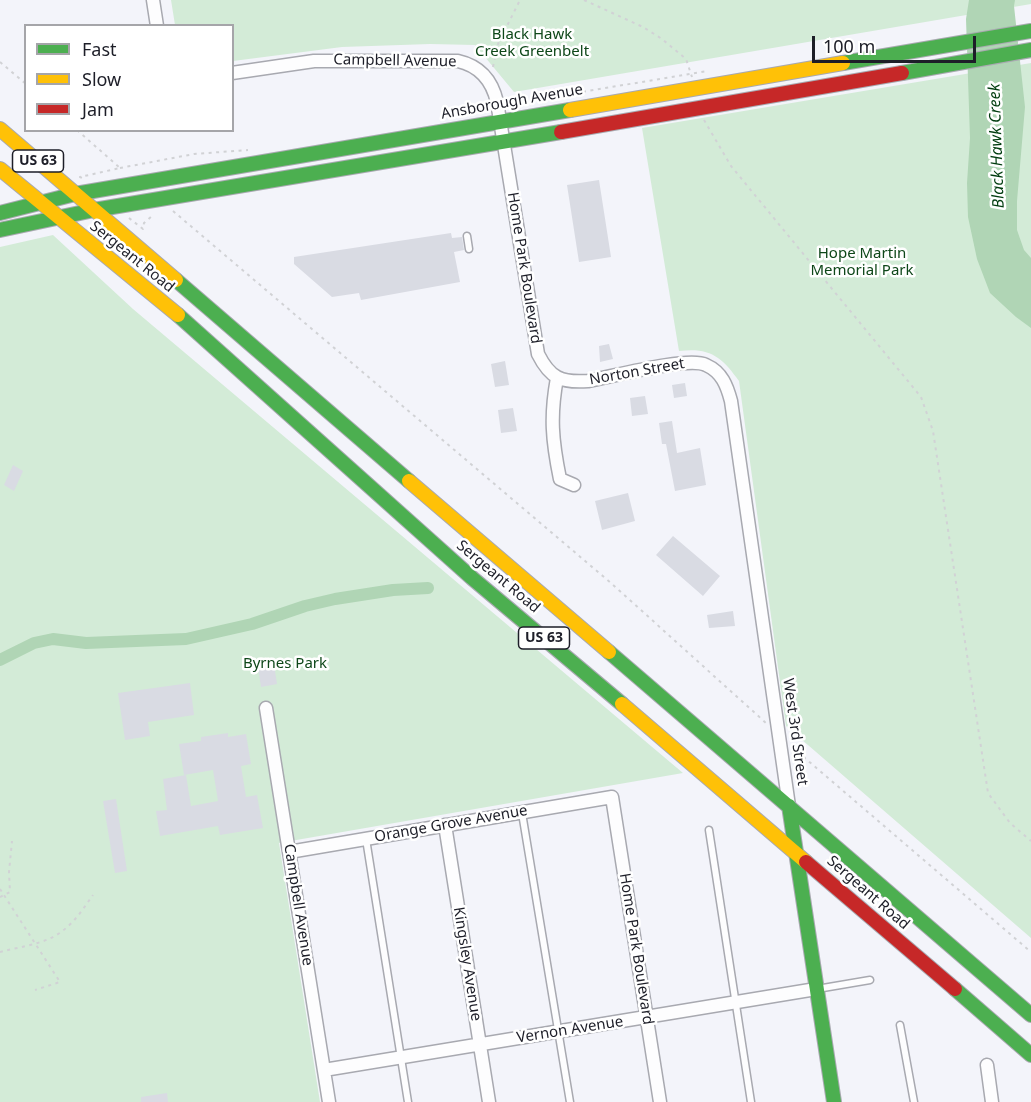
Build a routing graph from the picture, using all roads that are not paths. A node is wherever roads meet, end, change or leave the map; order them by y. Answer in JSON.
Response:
{"nodes":[{"id":1,"x":153,"y":0,"type":"edge"},
{"id":2,"x":158,"y":24,"type":"edge"},
{"id":3,"x":1031,"y":31,"type":"edge"},
{"id":4,"x":1031,"y":50,"type":"edge"},
{"id":5,"x":234,"y":73,"type":"edge"},
{"id":6,"x":501,"y":121,"type":"junction"},
{"id":7,"x":0,"y":129,"type":"edge"},
{"id":8,"x":504,"y":142,"type":"junction"},
{"id":9,"x":0,"y":169,"type":"edge"},
{"id":10,"x":75,"y":194,"type":"junction"},
{"id":11,"x":39,"y":203,"type":"junction"},
{"id":12,"x":94,"y":210,"type":"junction"},
{"id":13,"x":0,"y":213,"type":"edge"},
{"id":14,"x":58,"y":218,"type":"junction"},
{"id":15,"x":0,"y":230,"type":"edge"},
{"id":16,"x":466,"y":236,"type":"dead end"},
{"id":17,"x":469,"y":249,"type":"dead end"},
{"id":18,"x":716,"y":371,"type":"joint"},
{"id":19,"x":557,"y":378,"type":"junction"},
{"id":20,"x":574,"y":485,"type":"dead end"},
{"id":21,"x":266,"y":708,"type":"dead end"},
{"id":22,"x":612,"y":797,"type":"joint"},
{"id":23,"x":789,"y":806,"type":"junction"},
{"id":24,"x":522,"y":812,"type":"junction"},
{"id":25,"x":445,"y":825,"type":"junction"},
{"id":26,"x":709,"y":830,"type":"dead end"},
{"id":27,"x":366,"y":839,"type":"junction"},
{"id":28,"x":290,"y":852,"type":"junction"},
{"id":29,"x":795,"y":852,"type":"junction"},
{"id":30,"x":870,"y":980,"type":"dead end"},
{"id":31,"x":816,"y":989,"type":"junction"},
{"id":32,"x":735,"y":1003,"type":"junction"},
{"id":33,"x":1031,"y":1015,"type":"edge"},
{"id":34,"x":646,"y":1017,"type":"junction"},
{"id":35,"x":900,"y":1025,"type":"dead end"},
{"id":36,"x":559,"y":1032,"type":"junction"},
{"id":37,"x":480,"y":1044,"type":"junction"},
{"id":38,"x":1031,"y":1055,"type":"edge"},
{"id":39,"x":400,"y":1058,"type":"junction"},
{"id":40,"x":987,"y":1065,"type":"dead end"},
{"id":41,"x":324,"y":1070,"type":"junction"},
{"id":42,"x":329,"y":1102,"type":"edge"},
{"id":43,"x":408,"y":1102,"type":"edge"},
{"id":44,"x":489,"y":1102,"type":"edge"},
{"id":45,"x":570,"y":1102,"type":"edge"},
{"id":46,"x":660,"y":1102,"type":"edge"},
{"id":47,"x":751,"y":1102,"type":"edge"},
{"id":48,"x":834,"y":1102,"type":"edge"},
{"id":49,"x":914,"y":1102,"type":"edge"},
{"id":50,"x":992,"y":1102,"type":"edge"}],
"edges":[{"from":1,"to":2,"type":"street"},
{"from":3,"to":6,"type":"main road","name":"Ansborough Avenue"},
{"from":4,"to":8,"type":"main road"},
{"from":5,"to":6,"type":"street","name":"Campbell Avenue"},
{"from":6,"to":8,"type":"street"},
{"from":6,"to":10,"type":"main road","name":"Ansborough Avenue"},
{"from":7,"to":10,"type":"main road","name":"Sergeant Road","number":"US 63"},
{"from":8,"to":12,"type":"main road"},
{"from":8,"to":19,"type":"street","name":"Home Park Boulevard"},
{"from":9,"to":11,"type":"main road","name":"Sergeant Road","number":"US 63"},
{"from":10,"to":11,"type":"main road","name":"Ansborough Avenue"},
{"from":10,"to":12,"type":"main road","name":"Sergeant Road","number":"US 63"},
{"from":11,"to":13,"type":"main road","name":"Ansborough Avenue"},
{"from":11,"to":14,"type":"main road","name":"Sergeant Road","number":"US 63"},
{"from":12,"to":14,"type":"main road"},
{"from":12,"to":23,"type":"main road","name":"Sergeant Road","number":"US 63"},
{"from":14,"to":15,"type":"main road"},
{"from":14,"to":29,"type":"main road","name":"Sergeant Road","number":"US 63"},
{"from":16,"to":17,"type":"lane"},
{"from":18,"to":19,"type":"street","name":"Norton Street"},
{"from":18,"to":23,"type":"street","name":"West 3rd Street"},
{"from":19,"to":20,"type":"street"},
{"from":21,"to":28,"type":"street","name":"Campbell Avenue"},
{"from":22,"to":24,"type":"street","name":"Orange Grove Avenue"},
{"from":22,"to":34,"type":"street","name":"Home Park Boulevard"},
{"from":23,"to":29,"type":"main road","name":"West 3rd Street"},
{"from":23,"to":33,"type":"main road","name":"Sergeant Road","number":"US 63"},
{"from":24,"to":25,"type":"street","name":"Orange Grove Avenue"},
{"from":24,"to":36,"type":"lane"},
{"from":25,"to":27,"type":"street","name":"Orange Grove Avenue"},
{"from":25,"to":37,"type":"street","name":"Kingsley Avenue"},
{"from":26,"to":32,"type":"lane"},
{"from":27,"to":28,"type":"street","name":"Orange Grove Avenue"},
{"from":27,"to":39,"type":"lane"},
{"from":28,"to":41,"type":"street","name":"Campbell Avenue"},
{"from":29,"to":31,"type":"main road","name":"West 3rd Street"},
{"from":29,"to":38,"type":"main road","name":"Sergeant Road","number":"US 63"},
{"from":30,"to":31,"type":"lane"},
{"from":31,"to":32,"type":"street","name":"Vernon Avenue"},
{"from":31,"to":48,"type":"main road","name":"West 3rd Street"},
{"from":32,"to":34,"type":"street","name":"Vernon Avenue"},
{"from":32,"to":47,"type":"lane"},
{"from":34,"to":36,"type":"street","name":"Vernon Avenue"},
{"from":34,"to":46,"type":"street","name":"Home Park Boulevard"},
{"from":35,"to":49,"type":"lane"},
{"from":36,"to":37,"type":"street","name":"Vernon Avenue"},
{"from":36,"to":45,"type":"lane"},
{"from":37,"to":39,"type":"street","name":"Vernon Avenue"},
{"from":37,"to":44,"type":"street","name":"Kingsley Avenue"},
{"from":39,"to":41,"type":"street","name":"Vernon Avenue"},
{"from":39,"to":43,"type":"lane"},
{"from":40,"to":50,"type":"street"},
{"from":41,"to":42,"type":"street","name":"Campbell Avenue"}]}
